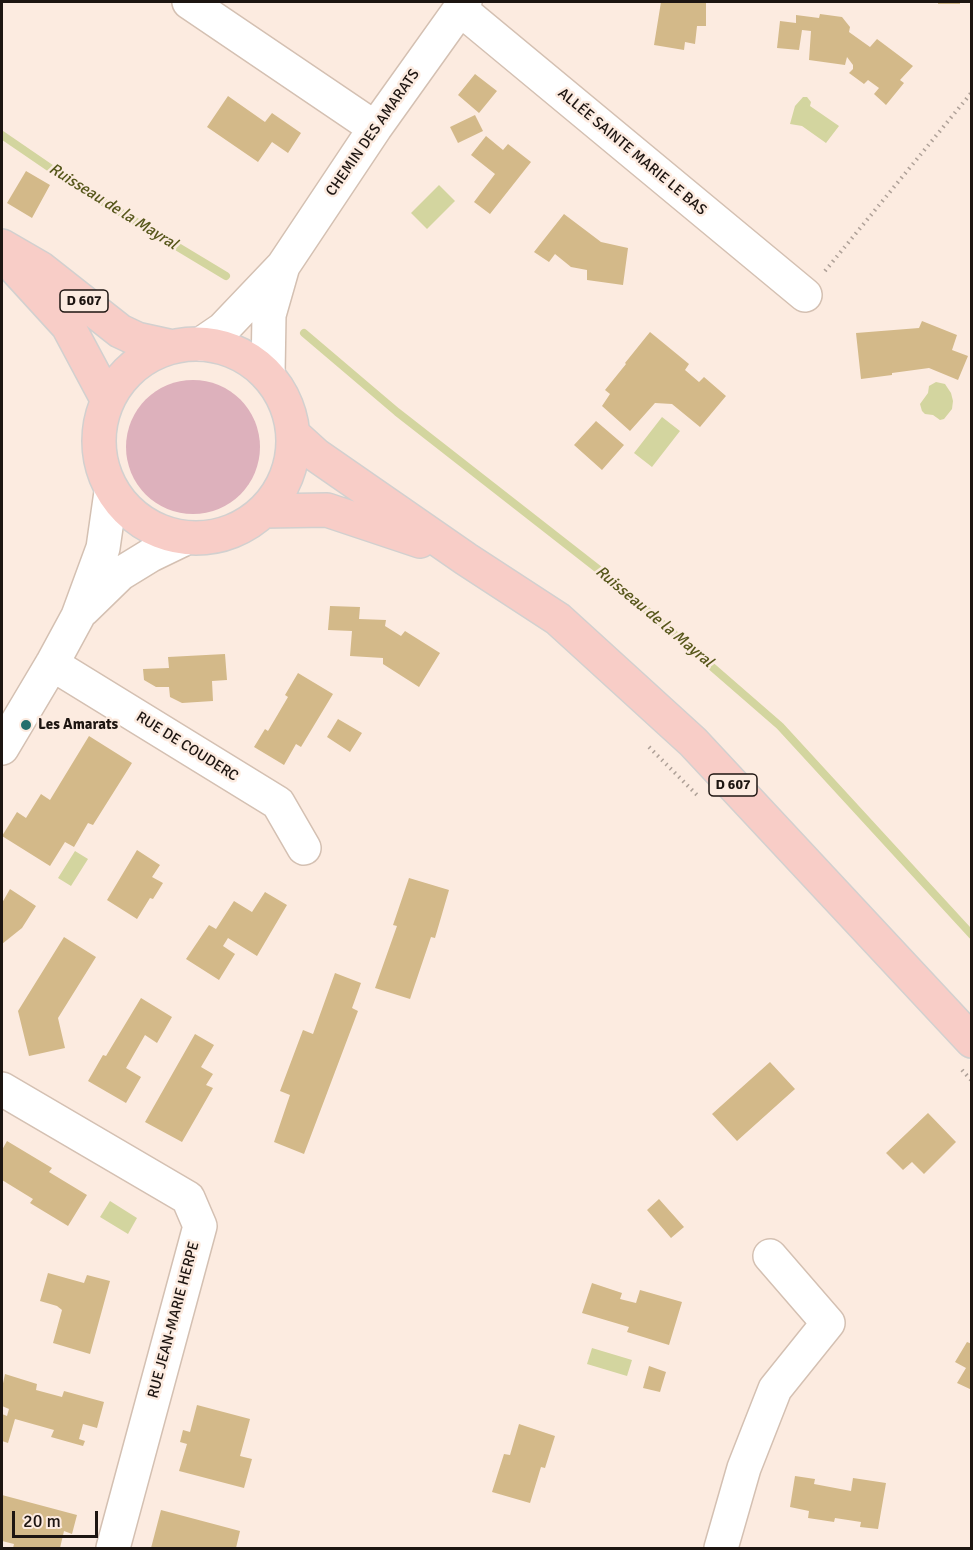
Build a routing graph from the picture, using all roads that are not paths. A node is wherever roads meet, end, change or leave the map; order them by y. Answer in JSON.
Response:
{"nodes":[{"id":1,"x":189,"y":2,"type":"edge"},
{"id":2,"x":462,"y":5,"type":"edge"},
{"id":3,"x":375,"y":128,"type":"junction"},
{"id":4,"x":2,"y":246,"type":"edge"},
{"id":5,"x":2,"y":256,"type":"edge"},
{"id":6,"x":283,"y":266,"type":"junction"},
{"id":7,"x":805,"y":295,"type":"road end"},
{"id":8,"x":185,"y":345,"type":"junction"},
{"id":9,"x":268,"y":374,"type":"junction"},
{"id":10,"x":107,"y":399,"type":"junction"},
{"id":11,"x":294,"y":435,"type":"junction"},
{"id":12,"x":111,"y":492,"type":"junction"},
{"id":13,"x":265,"y":510,"type":"junction"},
{"id":14,"x":182,"y":540,"type":"junction"},
{"id":15,"x":466,"y":559,"type":"junction"},
{"id":16,"x":78,"y":616,"type":"junction"},
{"id":17,"x":52,"y":664,"type":"junction"},
{"id":18,"x":2,"y":748,"type":"edge"},
{"id":19,"x":304,"y":849,"type":"dead end"},
{"id":20,"x":972,"y":1041,"type":"edge"},
{"id":21,"x":2,"y":1089,"type":"edge"},
{"id":22,"x":770,"y":1256,"type":"dead end"},
{"id":23,"x":112,"y":1548,"type":"edge"},
{"id":24,"x":720,"y":1548,"type":"edge"}],
"edges":[{"from":1,"to":3,"type":"street"},
{"from":2,"to":3,"type":"street","name":"CHEMIN DES AMARATS"},
{"from":2,"to":7,"type":"street","name":"ALLÉE SAINTE MARIE LE BAS"},
{"from":3,"to":6,"type":"street","name":"CHEMIN DES AMARATS"},
{"from":4,"to":8,"type":"main road","number":"D 607"},
{"from":5,"to":10,"type":"main road","number":"D 607"},
{"from":6,"to":8,"type":"street","name":"CHEMIN DES AMARATS"},
{"from":6,"to":9,"type":"street","name":"CHEMIN DES AMARATS"},
{"from":8,"to":9,"type":"main road"},
{"from":8,"to":10,"type":"main road"},
{"from":9,"to":11,"type":"main road"},
{"from":10,"to":12,"type":"main road"},
{"from":11,"to":13,"type":"main road"},
{"from":11,"to":15,"type":"main road","number":"D 607"},
{"from":12,"to":14,"type":"main road"},
{"from":12,"to":16,"type":"street"},
{"from":13,"to":14,"type":"main road"},
{"from":13,"to":15,"type":"main road","number":"D 607"},
{"from":14,"to":16,"type":"street"},
{"from":15,"to":20,"type":"main road","number":"D 607"},
{"from":16,"to":17,"type":"street"},
{"from":17,"to":18,"type":"street"},
{"from":17,"to":19,"type":"street","name":"RUE DE COUDERC"},
{"from":21,"to":23,"type":"street","name":"RUE JEAN-MARIE HERPE"},
{"from":22,"to":24,"type":"street"}]}
